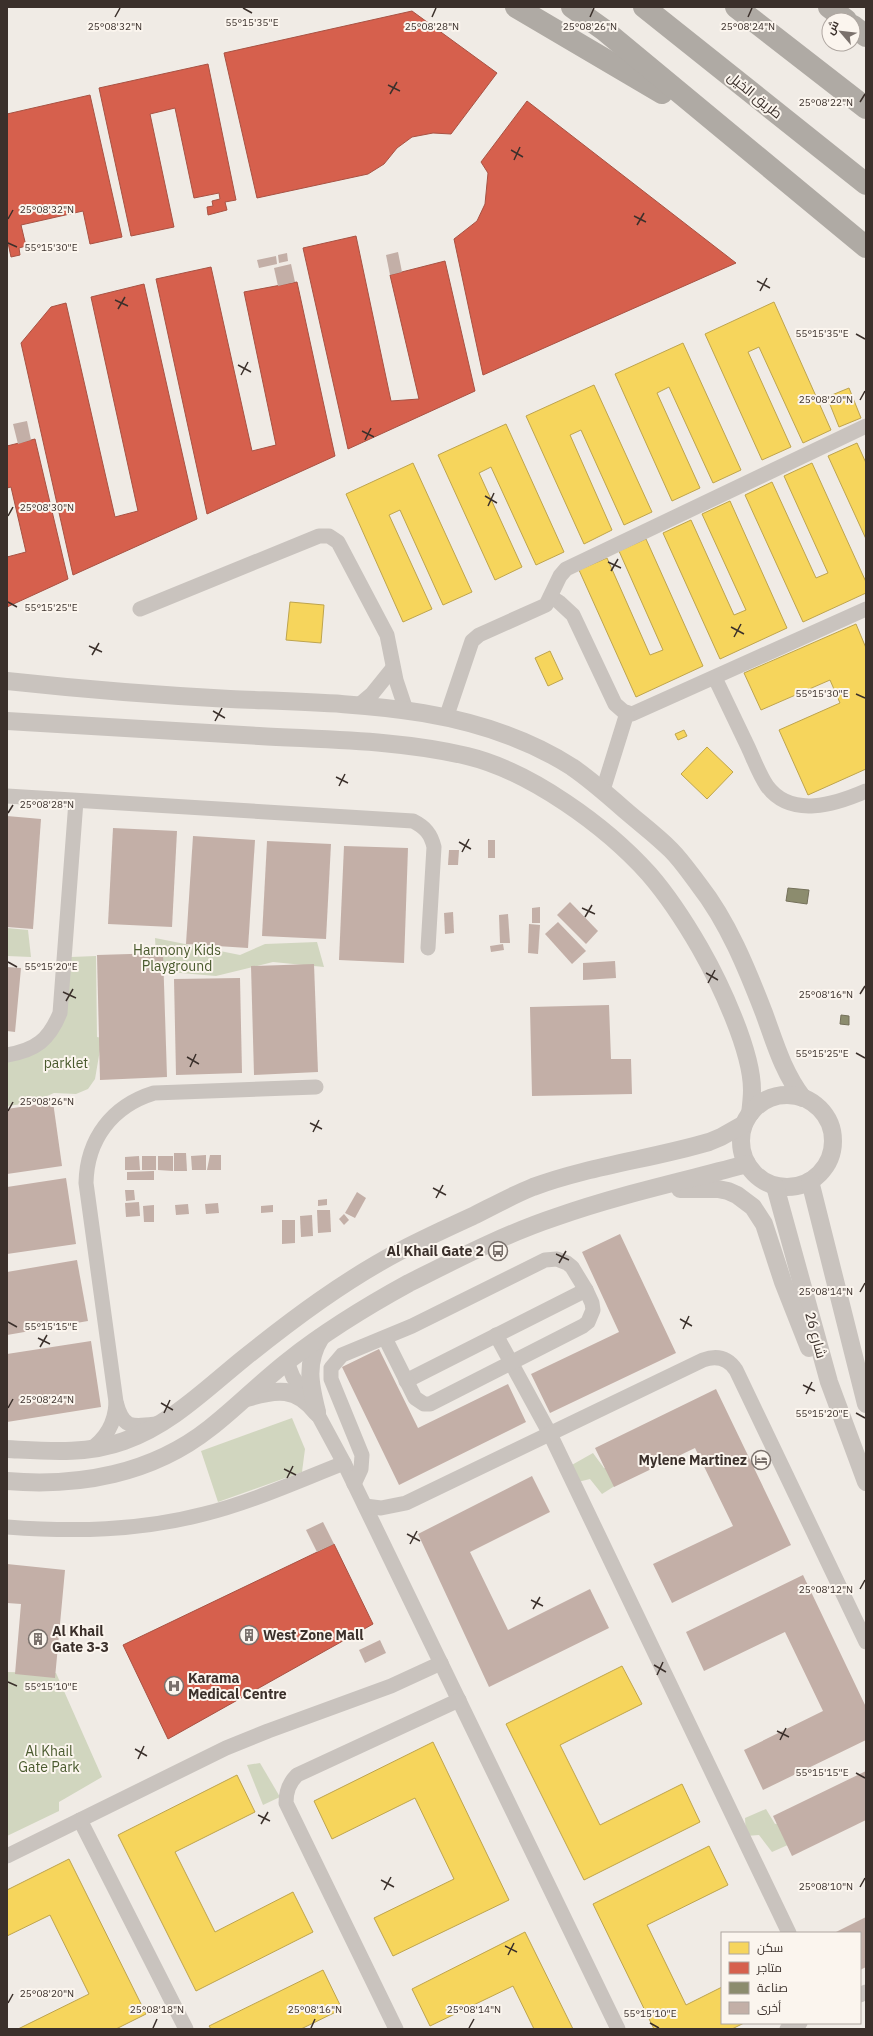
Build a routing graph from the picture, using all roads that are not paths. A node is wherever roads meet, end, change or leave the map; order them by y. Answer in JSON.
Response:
{"nodes":[{"id":1,"x":516,"y":7,"type":"edge"},
{"id":2,"x":545,"y":7,"type":"edge"},
{"id":3,"x":572,"y":7,"type":"edge"},
{"id":4,"x":644,"y":7,"type":"edge"},
{"id":5,"x":736,"y":7,"type":"edge"},
{"id":6,"x":604,"y":30,"type":"junction"},
{"id":7,"x":866,"y":108,"type":"edge"},
{"id":8,"x":701,"y":111,"type":"junction"},
{"id":9,"x":866,"y":184,"type":"edge"},
{"id":10,"x":866,"y":248,"type":"edge"},
{"id":11,"x":866,"y":426,"type":"edge"},
{"id":12,"x":551,"y":597,"type":"junction"},
{"id":13,"x":140,"y":609,"type":"dead end"},
{"id":14,"x":866,"y":609,"type":"edge"},
{"id":15,"x":393,"y":668,"type":"junction"},
{"id":16,"x":715,"y":678,"type":"junction"},
{"id":17,"x":7,"y":681,"type":"edge"},
{"id":18,"x":359,"y":705,"type":"junction"},
{"id":19,"x":406,"y":710,"type":"junction"},
{"id":20,"x":627,"y":713,"type":"junction"},
{"id":21,"x":446,"y":718,"type":"junction"},
{"id":22,"x":7,"y":721,"type":"edge"},
{"id":23,"x":602,"y":790,"type":"junction"},
{"id":24,"x":866,"y":791,"type":"edge"},
{"id":25,"x":7,"y":796,"type":"edge"},
{"id":26,"x":76,"y":801,"type":"junction"},
{"id":27,"x":428,"y":948,"type":"dead end"},
{"id":28,"x":7,"y":1055,"type":"edge"},
{"id":29,"x":316,"y":1087,"type":"dead end"},
{"id":30,"x":803,"y":1098,"type":"junction"},
{"id":31,"x":747,"y":1119,"type":"junction"},
{"id":32,"x":747,"y":1164,"type":"junction"},
{"id":33,"x":810,"y":1181,"type":"junction"},
{"id":34,"x":775,"y":1186,"type":"junction"},
{"id":35,"x":654,"y":1190,"type":"junction"},
{"id":36,"x":586,"y":1290,"type":"junction"},
{"id":37,"x":293,"y":1320,"type":"junction"},
{"id":38,"x":496,"y":1335,"type":"junction"},
{"id":39,"x":321,"y":1337,"type":"junction"},
{"id":40,"x":385,"y":1338,"type":"junction"},
{"id":41,"x":287,"y":1362,"type":"junction"},
{"id":42,"x":511,"y":1362,"type":"junction"},
{"id":43,"x":406,"y":1381,"type":"junction"},
{"id":44,"x":829,"y":1382,"type":"junction"},
{"id":45,"x":243,"y":1400,"type":"junction"},
{"id":46,"x":116,"y":1402,"type":"junction"},
{"id":47,"x":866,"y":1404,"type":"edge"},
{"id":48,"x":317,"y":1413,"type":"junction"},
{"id":49,"x":161,"y":1424,"type":"junction"},
{"id":50,"x":550,"y":1434,"type":"junction"},
{"id":51,"x":7,"y":1449,"type":"edge"},
{"id":52,"x":89,"y":1450,"type":"junction"},
{"id":53,"x":344,"y":1463,"type":"junction"},
{"id":54,"x":7,"y":1481,"type":"edge"},
{"id":55,"x":866,"y":1482,"type":"edge"},
{"id":56,"x":354,"y":1484,"type":"junction"},
{"id":57,"x":365,"y":1506,"type":"junction"},
{"id":58,"x":7,"y":1527,"type":"edge"},
{"id":59,"x":866,"y":1642,"type":"edge"},
{"id":60,"x":441,"y":1663,"type":"junction"},
{"id":61,"x":459,"y":1700,"type":"junction"},
{"id":62,"x":80,"y":1820,"type":"junction"},
{"id":63,"x":7,"y":1856,"type":"edge"},
{"id":64,"x":788,"y":1932,"type":"edge"},
{"id":65,"x":798,"y":2024,"type":"edge"},
{"id":66,"x":186,"y":2029,"type":"edge"},
{"id":67,"x":396,"y":2029,"type":"edge"},
{"id":68,"x":618,"y":2029,"type":"edge"},
{"id":69,"x":787,"y":2029,"type":"edge"}],
"edges":[{"from":1,"to":8,"type":"highway"},
{"from":2,"to":6,"type":"highway"},
{"from":3,"to":6,"type":"highway"},
{"from":4,"to":9,"type":"highway","name":"طريق الخيل"},
{"from":5,"to":7,"type":"highway"},
{"from":6,"to":8,"type":"highway"},
{"from":8,"to":10,"type":"highway"},
{"from":11,"to":12,"type":"street"},
{"from":12,"to":20,"type":"street"},
{"from":12,"to":21,"type":"street"},
{"from":13,"to":15,"type":"street"},
{"from":14,"to":16,"type":"street"},
{"from":15,"to":18,"type":"street"},
{"from":15,"to":19,"type":"street"},
{"from":16,"to":20,"type":"street"},
{"from":16,"to":24,"type":"street"},
{"from":17,"to":18,"type":"street"},
{"from":18,"to":19,"type":"street"},
{"from":19,"to":21,"type":"street"},
{"from":20,"to":23,"type":"street"},
{"from":21,"to":23,"type":"street"},
{"from":22,"to":31,"type":"street"},
{"from":23,"to":30,"type":"street"},
{"from":25,"to":26,"type":"street"},
{"from":26,"to":27,"type":"street"},
{"from":26,"to":28,"type":"street"},
{"from":29,"to":46,"type":"street"},
{"from":30,"to":31,"type":"street"},
{"from":30,"to":33,"type":"street"},
{"from":31,"to":32,"type":"street"},
{"from":31,"to":37,"type":"street"},
{"from":32,"to":34,"type":"street"},
{"from":32,"to":35,"type":"street"},
{"from":33,"to":34,"type":"street"},
{"from":33,"to":47,"type":"street"},
{"from":34,"to":44,"type":"street","name":"شارع 26"},
{"from":35,"to":39,"type":"street"},
{"from":35,"to":44,"type":"street"},
{"from":36,"to":38,"type":"street"},
{"from":36,"to":40,"type":"street"},
{"from":36,"to":42,"type":"street"},
{"from":37,"to":41,"type":"street"},
{"from":37,"to":49,"type":"street"},
{"from":38,"to":42,"type":"street"},
{"from":38,"to":43,"type":"street"},
{"from":39,"to":41,"type":"street"},
{"from":39,"to":48,"type":"street"},
{"from":40,"to":43,"type":"street"},
{"from":40,"to":56,"type":"street"},
{"from":41,"to":45,"type":"street"},
{"from":41,"to":48,"type":"street"},
{"from":42,"to":43,"type":"street"},
{"from":42,"to":50,"type":"street"},
{"from":44,"to":55,"type":"street","name":"شارع 26"},
{"from":45,"to":48,"type":"street"},
{"from":45,"to":54,"type":"street"},
{"from":46,"to":49,"type":"street"},
{"from":46,"to":52,"type":"street"},
{"from":48,"to":53,"type":"street"},
{"from":49,"to":52,"type":"street"},
{"from":50,"to":57,"type":"street"},
{"from":50,"to":59,"type":"street"},
{"from":50,"to":64,"type":"street"},
{"from":51,"to":52,"type":"street"},
{"from":53,"to":56,"type":"street"},
{"from":53,"to":58,"type":"street"},
{"from":56,"to":57,"type":"street"},
{"from":57,"to":60,"type":"street"},
{"from":60,"to":61,"type":"street"},
{"from":60,"to":62,"type":"street"},
{"from":61,"to":67,"type":"street"},
{"from":61,"to":68,"type":"street"},
{"from":62,"to":63,"type":"street"},
{"from":62,"to":66,"type":"street"},
{"from":65,"to":69,"type":"street"}]}
